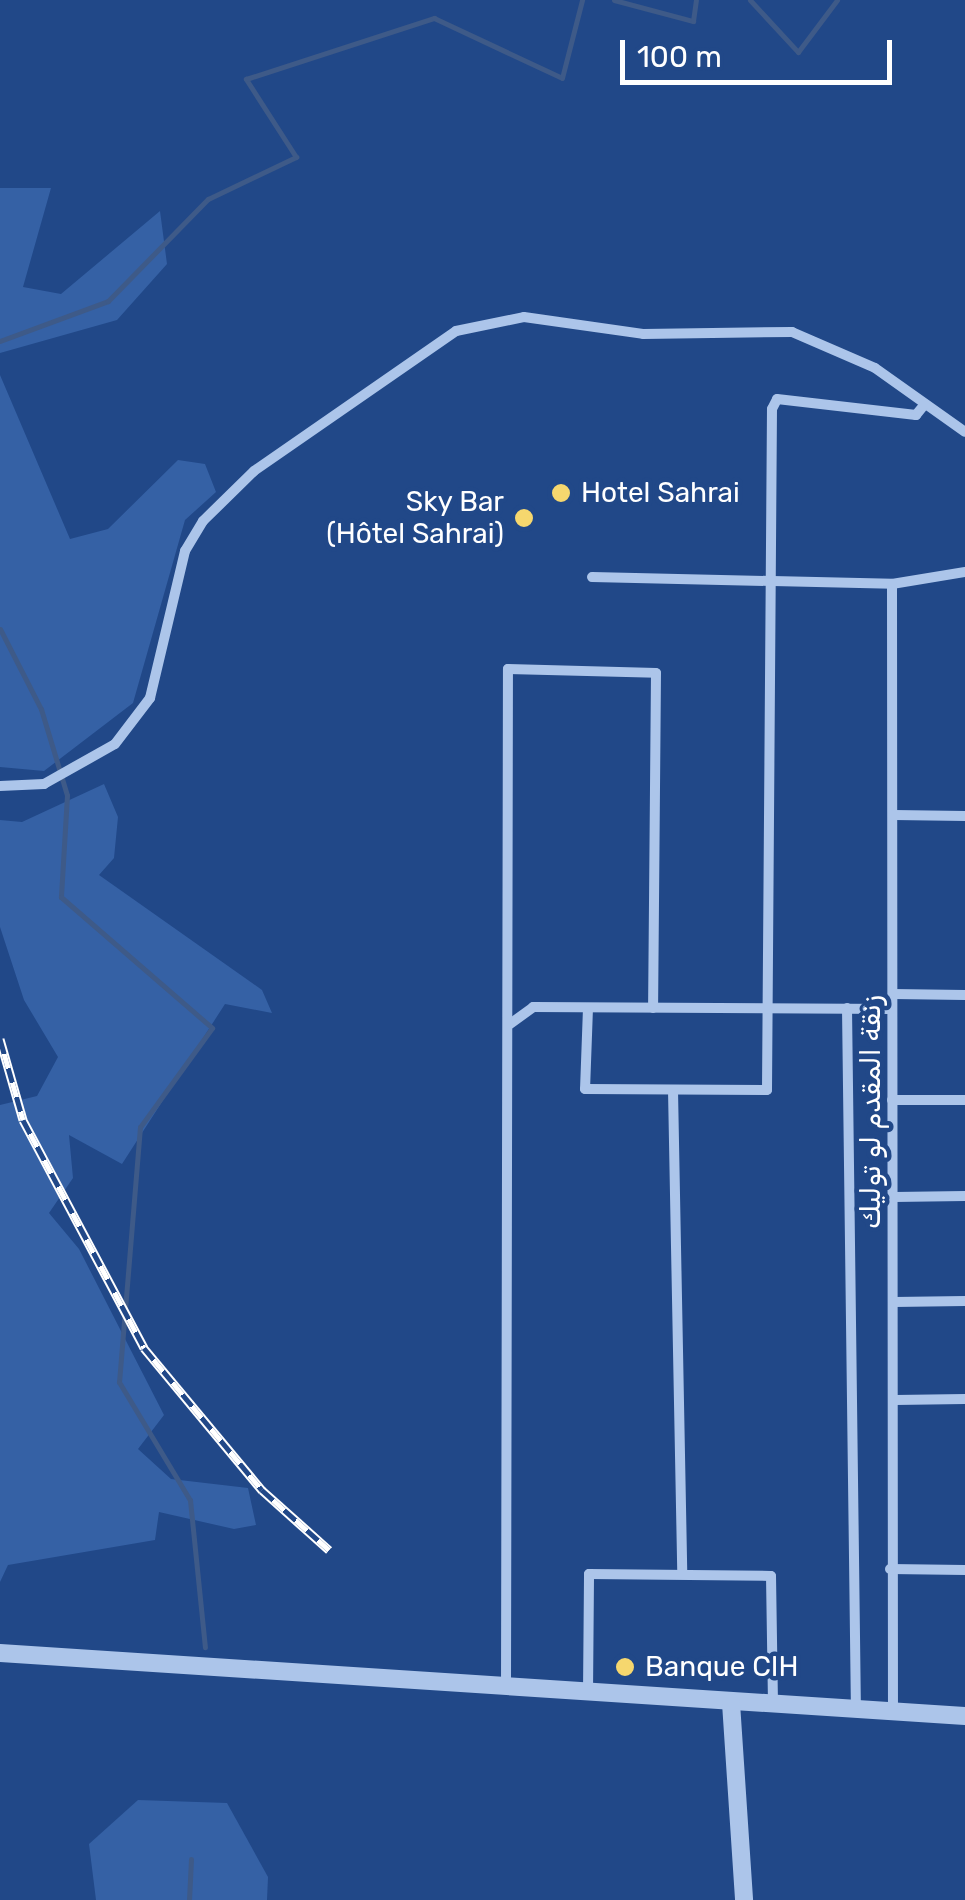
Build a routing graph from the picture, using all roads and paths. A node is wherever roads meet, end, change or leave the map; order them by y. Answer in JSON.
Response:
{"nodes":[{"id":1,"x":925,"y":404,"type":"junction"},
{"id":2,"x":965,"y":432,"type":"edge"},
{"id":3,"x":965,"y":572,"type":"edge"},
{"id":4,"x":592,"y":578,"type":"dead end"},
{"id":5,"x":772,"y":581,"type":"junction"},
{"id":6,"x":892,"y":584,"type":"junction"},
{"id":7,"x":0,"y":786,"type":"edge"},
{"id":8,"x":894,"y":815,"type":"junction"},
{"id":9,"x":965,"y":816,"type":"edge"},
{"id":10,"x":893,"y":994,"type":"junction"},
{"id":11,"x":965,"y":995,"type":"edge"},
{"id":12,"x":588,"y":1008,"type":"junction"},
{"id":13,"x":653,"y":1008,"type":"junction"},
{"id":14,"x":767,"y":1008,"type":"junction"},
{"id":15,"x":848,"y":1008,"type":"junction"},
{"id":16,"x":892,"y":1008,"type":"junction"},
{"id":17,"x":509,"y":1025,"type":"junction"},
{"id":18,"x":674,"y":1090,"type":"junction"},
{"id":19,"x":892,"y":1100,"type":"junction"},
{"id":20,"x":965,"y":1100,"type":"edge"},
{"id":21,"x":965,"y":1196,"type":"edge"},
{"id":22,"x":894,"y":1197,"type":"junction"},
{"id":23,"x":965,"y":1301,"type":"edge"},
{"id":24,"x":894,"y":1302,"type":"junction"},
{"id":25,"x":896,"y":1400,"type":"junction"},
{"id":26,"x":965,"y":1400,"type":"edge"},
{"id":27,"x":890,"y":1569,"type":"junction"},
{"id":28,"x":965,"y":1570,"type":"edge"},
{"id":29,"x":682,"y":1574,"type":"junction"},
{"id":30,"x":0,"y":1653,"type":"edge"},
{"id":31,"x":506,"y":1688,"type":"junction"},
{"id":32,"x":588,"y":1693,"type":"junction"},
{"id":33,"x":730,"y":1703,"type":"junction"},
{"id":34,"x":772,"y":1705,"type":"junction"},
{"id":35,"x":856,"y":1711,"type":"junction"},
{"id":36,"x":893,"y":1714,"type":"junction"},
{"id":37,"x":965,"y":1716,"type":"edge"},
{"id":38,"x":744,"y":1900,"type":"edge"}],
"edges":[{"from":1,"to":2,"type":"street"},
{"from":1,"to":5,"type":"street"},
{"from":1,"to":7,"type":"street"},
{"from":3,"to":6,"type":"street"},
{"from":4,"to":5,"type":"street"},
{"from":5,"to":6,"type":"street"},
{"from":5,"to":14,"type":"street"},
{"from":6,"to":8,"type":"street","name":"زنقة المقدم لو توليك"},
{"from":8,"to":9,"type":"street"},
{"from":8,"to":10,"type":"street","name":"زنقة المقدم لو توليك"},
{"from":10,"to":11,"type":"street"},
{"from":10,"to":16,"type":"street","name":"زنقة المقدم لو توليك"},
{"from":12,"to":13,"type":"street"},
{"from":12,"to":17,"type":"street"},
{"from":12,"to":18,"type":"street"},
{"from":13,"to":14,"type":"street"},
{"from":13,"to":17,"type":"street"},
{"from":14,"to":15,"type":"street"},
{"from":14,"to":18,"type":"street"},
{"from":15,"to":16,"type":"street"},
{"from":15,"to":35,"type":"street"},
{"from":16,"to":19,"type":"street","name":"زنقة المقدم لو توليك"},
{"from":17,"to":31,"type":"street"},
{"from":18,"to":29,"type":"street"},
{"from":19,"to":20,"type":"street"},
{"from":19,"to":22,"type":"street","name":"زنقة المقدم لو توليك"},
{"from":21,"to":22,"type":"street"},
{"from":22,"to":24,"type":"street","name":"زنقة المقدم لو توليك"},
{"from":23,"to":24,"type":"street"},
{"from":24,"to":25,"type":"street","name":"زنقة المقدم لو توليك"},
{"from":25,"to":26,"type":"street"},
{"from":25,"to":27,"type":"street","name":"زنقة المقدم لو توليك"},
{"from":27,"to":28,"type":"street"},
{"from":27,"to":36,"type":"street","name":"زنقة المقدم لو توليك"},
{"from":29,"to":32,"type":"street"},
{"from":29,"to":34,"type":"street"},
{"from":30,"to":31,"type":"street"},
{"from":31,"to":32,"type":"street"},
{"from":32,"to":33,"type":"street"},
{"from":33,"to":34,"type":"street"},
{"from":33,"to":38,"type":"street"},
{"from":34,"to":35,"type":"street"},
{"from":35,"to":36,"type":"street"},
{"from":36,"to":37,"type":"street"}]}
